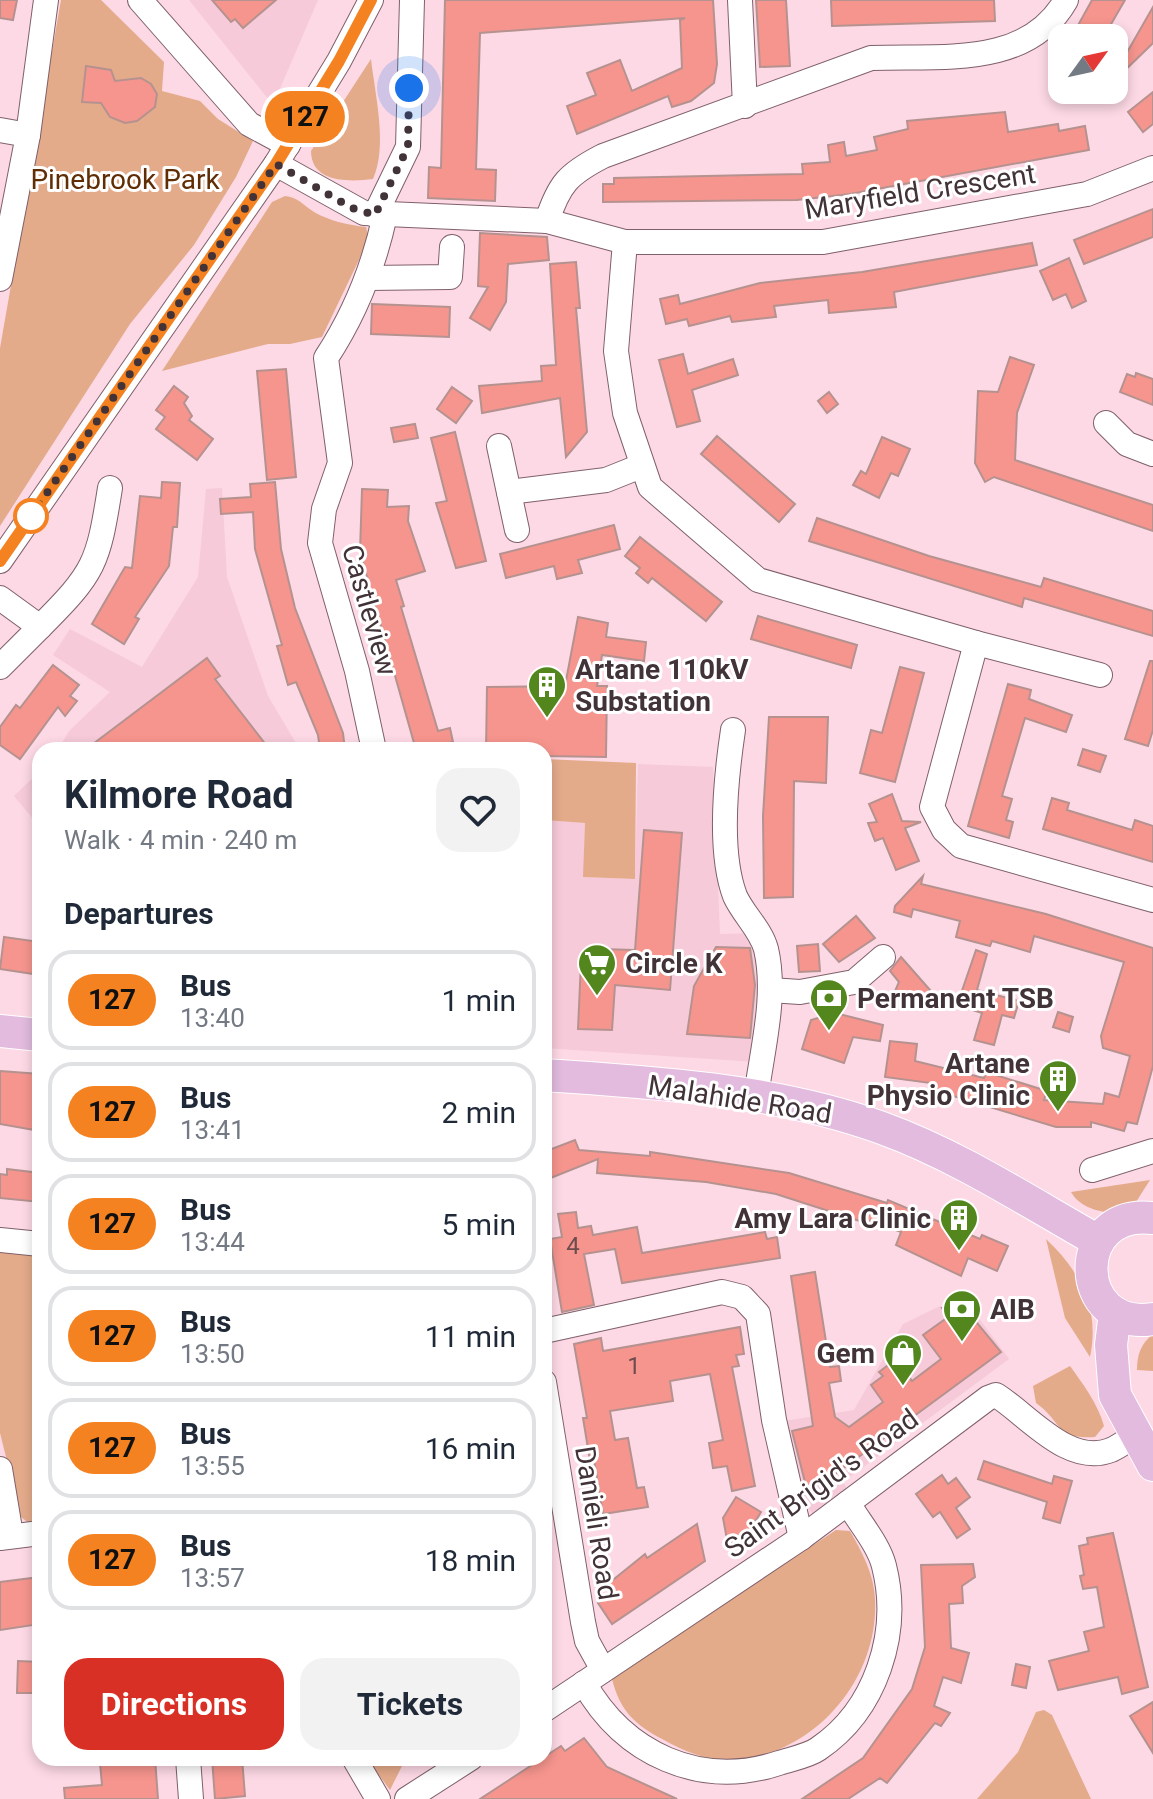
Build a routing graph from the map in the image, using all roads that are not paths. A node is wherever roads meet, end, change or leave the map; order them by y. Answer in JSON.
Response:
{"nodes":[{"id":1,"x":46,"y":0,"type":"edge"},
{"id":2,"x":140,"y":0,"type":"edge"},
{"id":3,"x":371,"y":0,"type":"edge"},
{"id":4,"x":412,"y":0,"type":"edge"},
{"id":5,"x":740,"y":0,"type":"edge"},
{"id":6,"x":1066,"y":0,"type":"edge"},
{"id":7,"x":745,"y":106,"type":"junction"},
{"id":8,"x":0,"y":130,"type":"edge"},
{"id":9,"x":28,"y":135,"type":"junction"},
{"id":10,"x":282,"y":154,"type":"junction"},
{"id":11,"x":1153,"y":168,"type":"edge"},
{"id":12,"x":380,"y":215,"type":"junction"},
{"id":13,"x":547,"y":221,"type":"junction"},
{"id":14,"x":625,"y":242,"type":"junction"},
{"id":15,"x":452,"y":247,"type":"dead end"},
{"id":16,"x":368,"y":278,"type":"junction"},
{"id":17,"x":0,"y":279,"type":"edge"},
{"id":18,"x":1106,"y":423,"type":"dead end"},
{"id":19,"x":499,"y":446,"type":"dead end"},
{"id":20,"x":1153,"y":454,"type":"edge"},
{"id":21,"x":641,"y":466,"type":"junction"},
{"id":22,"x":110,"y":488,"type":"dead end"},
{"id":23,"x":509,"y":492,"type":"junction"},
{"id":24,"x":517,"y":530,"type":"dead end"},
{"id":25,"x":0,"y":561,"type":"edge"},
{"id":26,"x":0,"y":598,"type":"edge"},
{"id":27,"x":40,"y":627,"type":"junction"},
{"id":28,"x":976,"y":643,"type":"junction"},
{"id":29,"x":0,"y":667,"type":"edge"},
{"id":30,"x":1100,"y":675,"type":"dead end"},
{"id":31,"x":733,"y":730,"type":"dead end"},
{"id":32,"x":372,"y":742,"type":"edge"},
{"id":33,"x":1153,"y":900,"type":"edge"},
{"id":34,"x":883,"y":957,"type":"dead end"},
{"id":35,"x":770,"y":990,"type":"junction"},
{"id":36,"x":0,"y":1031,"type":"edge"},
{"id":37,"x":32,"y":1034,"type":"edge"},
{"id":38,"x":552,"y":1076,"type":"edge"},
{"id":39,"x":756,"y":1097,"type":"junction"},
{"id":40,"x":1153,"y":1151,"type":"edge"},
{"id":41,"x":1092,"y":1170,"type":"dead end"},
{"id":42,"x":1153,"y":1218,"type":"edge"},
{"id":43,"x":0,"y":1240,"type":"edge"},
{"id":44,"x":1098,"y":1241,"type":"junction"},
{"id":45,"x":32,"y":1243,"type":"edge"},
{"id":46,"x":1115,"y":1313,"type":"junction"},
{"id":47,"x":1153,"y":1319,"type":"edge"},
{"id":48,"x":552,"y":1329,"type":"edge"},
{"id":49,"x":552,"y":1431,"type":"edge"},
{"id":50,"x":1138,"y":1434,"type":"junction"},
{"id":51,"x":1153,"y":1465,"type":"edge"},
{"id":52,"x":0,"y":1469,"type":"edge"},
{"id":53,"x":848,"y":1503,"type":"junction"},
{"id":54,"x":32,"y":1534,"type":"edge"},
{"id":55,"x":6,"y":1536,"type":"edge"},
{"id":56,"x":801,"y":1538,"type":"junction"},
{"id":57,"x":594,"y":1676,"type":"junction"},
{"id":58,"x":552,"y":1705,"type":"edge"},
{"id":59,"x":189,"y":1766,"type":"edge"},
{"id":60,"x":359,"y":1766,"type":"edge"},
{"id":61,"x":459,"y":1766,"type":"edge"},
{"id":62,"x":191,"y":1799,"type":"edge"},
{"id":63,"x":378,"y":1799,"type":"edge"},
{"id":64,"x":407,"y":1799,"type":"edge"}],
"edges":[{"from":1,"to":9,"type":"street"},
{"from":2,"to":10,"type":"street","name":"Maryfield Crescent"},
{"from":3,"to":10,"type":"street"},
{"from":4,"to":12,"type":"street","name":"Castleview"},
{"from":5,"to":7,"type":"street"},
{"from":6,"to":7,"type":"street"},
{"from":7,"to":13,"type":"street"},
{"from":8,"to":9,"type":"street"},
{"from":9,"to":17,"type":"street"},
{"from":10,"to":12,"type":"street","name":"Maryfield Crescent"},
{"from":10,"to":25,"type":"street"},
{"from":11,"to":14,"type":"street","name":"Maryfield Crescent"},
{"from":12,"to":13,"type":"street","name":"Maryfield Crescent"},
{"from":12,"to":16,"type":"street","name":"Castleview"},
{"from":13,"to":14,"type":"street","name":"Maryfield Crescent"},
{"from":14,"to":21,"type":"street"},
{"from":15,"to":16,"type":"street"},
{"from":16,"to":32,"type":"street","name":"Castleview"},
{"from":18,"to":20,"type":"street"},
{"from":19,"to":23,"type":"street"},
{"from":21,"to":23,"type":"street"},
{"from":21,"to":28,"type":"street"},
{"from":22,"to":27,"type":"street"},
{"from":23,"to":24,"type":"street"},
{"from":26,"to":27,"type":"street"},
{"from":27,"to":29,"type":"street"},
{"from":28,"to":30,"type":"street"},
{"from":28,"to":33,"type":"street"},
{"from":31,"to":35,"type":"street"},
{"from":34,"to":35,"type":"street"},
{"from":35,"to":39,"type":"street"},
{"from":36,"to":37,"type":"main road"},
{"from":38,"to":39,"type":"main road","name":"Malahide Road"},
{"from":39,"to":44,"type":"main road","name":"Malahide Road"},
{"from":40,"to":41,"type":"street"},
{"from":42,"to":44,"type":"main road"},
{"from":43,"to":45,"type":"street"},
{"from":44,"to":46,"type":"main road"},
{"from":46,"to":47,"type":"main road"},
{"from":46,"to":50,"type":"main road"},
{"from":48,"to":56,"type":"street"},
{"from":49,"to":57,"type":"street","name":"Danieli Road"},
{"from":50,"to":51,"type":"main road"},
{"from":50,"to":53,"type":"street","name":"Saint Brigid's Road"},
{"from":52,"to":55,"type":"street"},
{"from":53,"to":56,"type":"street","name":"Saint Brigid's Road"},
{"from":53,"to":57,"type":"street","name":"Danieli Road"},
{"from":54,"to":55,"type":"street"},
{"from":56,"to":57,"type":"street","name":"Saint Brigid's Road"},
{"from":57,"to":58,"type":"street","name":"Saint Brigid's Road"},
{"from":59,"to":62,"type":"street"},
{"from":60,"to":63,"type":"street"},
{"from":61,"to":64,"type":"street"}]}
